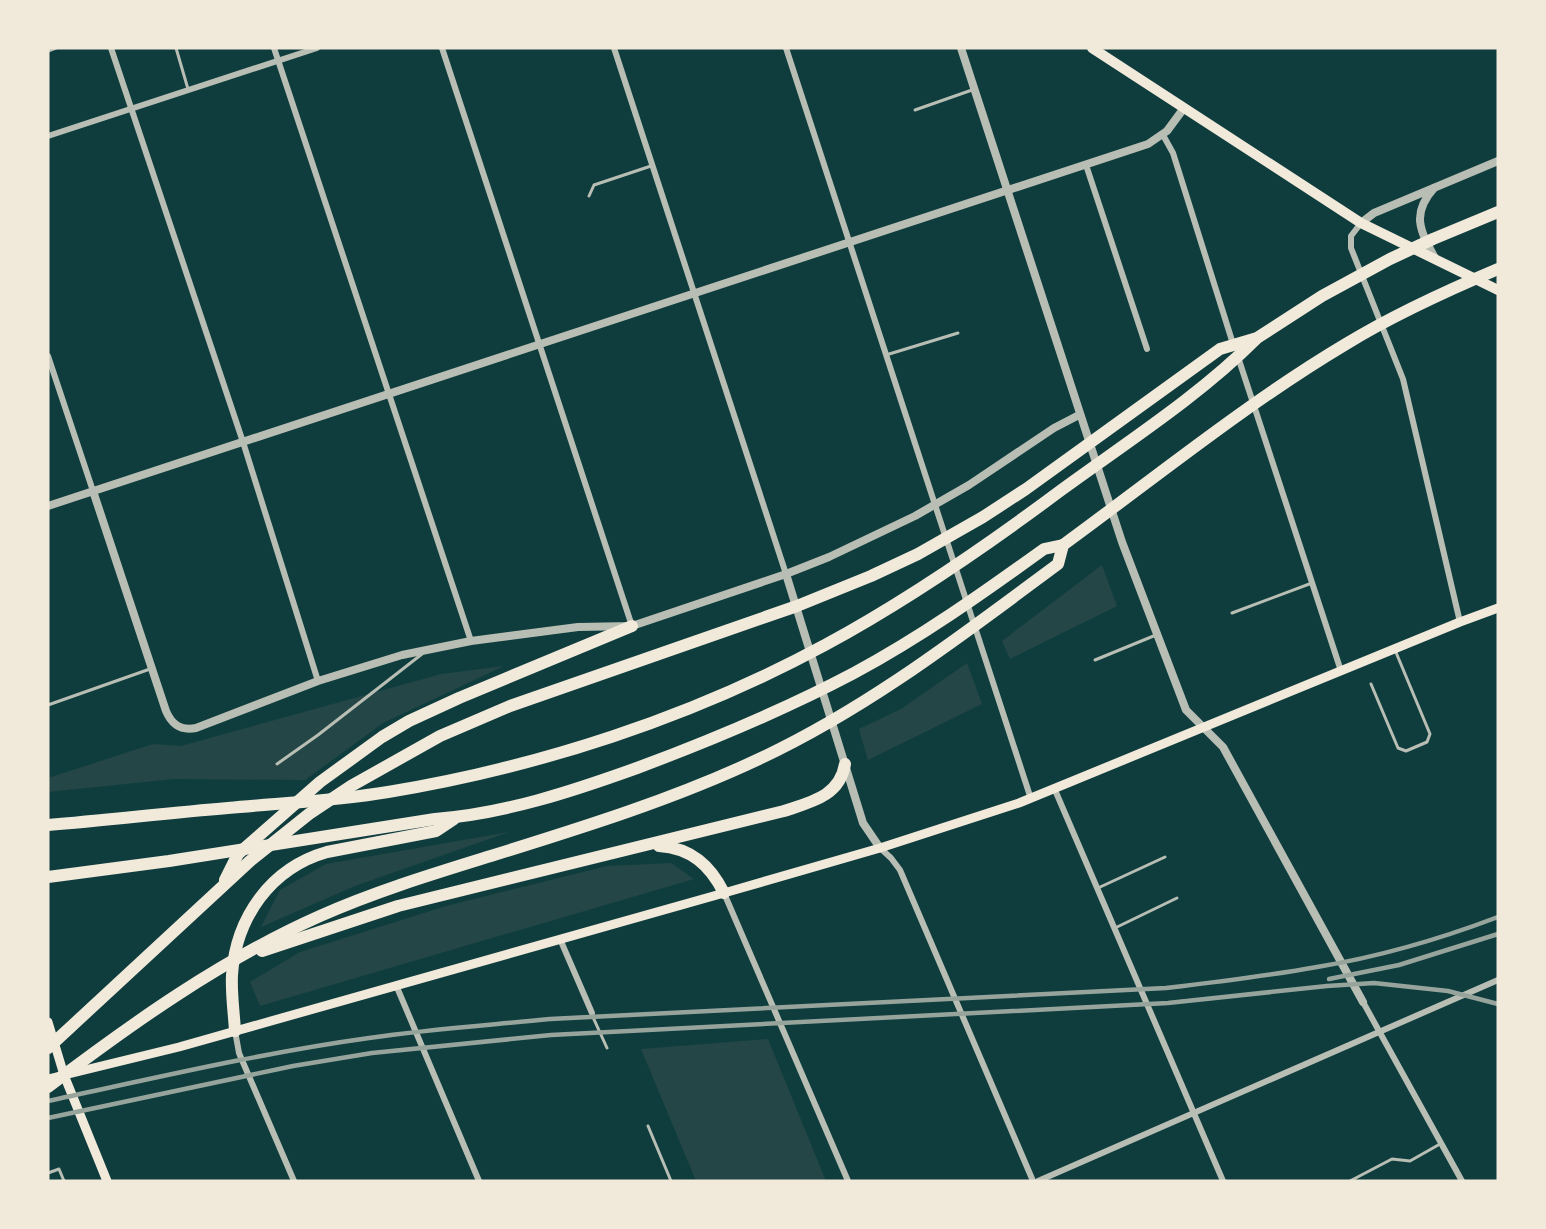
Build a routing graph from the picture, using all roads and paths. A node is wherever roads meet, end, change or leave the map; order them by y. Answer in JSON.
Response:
{"nodes":[{"id":1,"x":56,"y":48,"type":"edge"},
{"id":2,"x":111,"y":48,"type":"edge"},
{"id":3,"x":176,"y":48,"type":"edge"},
{"id":4,"x":274,"y":48,"type":"edge"},
{"id":5,"x":317,"y":48,"type":"edge"},
{"id":6,"x":442,"y":48,"type":"edge"},
{"id":7,"x":614,"y":48,"type":"edge"},
{"id":8,"x":786,"y":48,"type":"edge"},
{"id":9,"x":960,"y":48,"type":"edge"},
{"id":10,"x":1092,"y":48,"type":"edge"},
{"id":11,"x":48,"y":51,"type":"edge"},
{"id":12,"x":278,"y":61,"type":"junction"},
{"id":13,"x":189,"y":90,"type":"junction"},
{"id":14,"x":974,"y":90,"type":"junction"},
{"id":15,"x":1184,"y":108,"type":"junction"},
{"id":16,"x":130,"y":109,"type":"junction"},
{"id":17,"x":915,"y":110,"type":"dead end"},
{"id":18,"x":1162,"y":135,"type":"junction"},
{"id":19,"x":48,"y":136,"type":"edge"},
{"id":20,"x":1498,"y":161,"type":"edge"},
{"id":21,"x":652,"y":165,"type":"junction"},
{"id":22,"x":1086,"y":165,"type":"junction"},
{"id":23,"x":1435,"y":187,"type":"junction"},
{"id":24,"x":1007,"y":190,"type":"junction"},
{"id":25,"x":589,"y":196,"type":"dead end"},
{"id":26,"x":1498,"y":212,"type":"edge"},
{"id":27,"x":1360,"y":223,"type":"junction"},
{"id":28,"x":849,"y":243,"type":"junction"},
{"id":29,"x":1436,"y":260,"type":"junction"},
{"id":30,"x":1498,"y":269,"type":"edge"},
{"id":31,"x":1498,"y":290,"type":"edge"},
{"id":32,"x":694,"y":294,"type":"junction"},
{"id":33,"x":958,"y":333,"type":"dead end"},
{"id":34,"x":1257,"y":338,"type":"junction"},
{"id":35,"x":539,"y":345,"type":"junction"},
{"id":36,"x":1147,"y":349,"type":"dead end"},
{"id":37,"x":885,"y":355,"type":"junction"},
{"id":38,"x":48,"y":356,"type":"edge"},
{"id":39,"x":388,"y":394,"type":"junction"},
{"id":40,"x":1081,"y":419,"type":"junction"},
{"id":41,"x":243,"y":442,"type":"junction"},
{"id":42,"x":93,"y":491,"type":"junction"},
{"id":43,"x":48,"y":506,"type":"edge"},
{"id":44,"x":934,"y":506,"type":"junction"},
{"id":45,"x":1063,"y":545,"type":"junction"},
{"id":46,"x":786,"y":574,"type":"junction"},
{"id":47,"x":1312,"y":583,"type":"junction"},
{"id":48,"x":1498,"y":608,"type":"edge"},
{"id":49,"x":1232,"y":613,"type":"dead end"},
{"id":50,"x":1460,"y":622,"type":"junction"},
{"id":51,"x":632,"y":626,"type":"junction"},
{"id":52,"x":1156,"y":635,"type":"junction"},
{"id":53,"x":471,"y":640,"type":"junction"},
{"id":54,"x":429,"y":649,"type":"junction"},
{"id":55,"x":1394,"y":649,"type":"junction"},
{"id":56,"x":1095,"y":660,"type":"dead end"},
{"id":57,"x":152,"y":668,"type":"junction"},
{"id":58,"x":1341,"y":670,"type":"junction"},
{"id":59,"x":318,"y":681,"type":"junction"},
{"id":60,"x":1371,"y":684,"type":"dead end"},
{"id":61,"x":48,"y":705,"type":"edge"},
{"id":62,"x":1204,"y":727,"type":"junction"},
{"id":63,"x":843,"y":760,"type":"junction"},
{"id":64,"x":277,"y":764,"type":"dead end"},
{"id":65,"x":1055,"y":790,"type":"junction"},
{"id":66,"x":1031,"y":799,"type":"junction"},
{"id":67,"x":458,"y":817,"type":"junction"},
{"id":68,"x":48,"y":825,"type":"edge"},
{"id":69,"x":640,"y":847,"type":"junction"},
{"id":70,"x":880,"y":848,"type":"junction"},
{"id":71,"x":1165,"y":857,"type":"dead end"},
{"id":72,"x":48,"y":877,"type":"edge"},
{"id":73,"x":222,"y":885,"type":"junction"},
{"id":74,"x":1098,"y":888,"type":"junction"},
{"id":75,"x":724,"y":893,"type":"junction"},
{"id":76,"x":1177,"y":898,"type":"dead end"},
{"id":77,"x":1115,"y":928,"type":"junction"},
{"id":78,"x":560,"y":939,"type":"junction"},
{"id":79,"x":229,"y":961,"type":"junction"},
{"id":80,"x":1496,"y":980,"type":"edge"},
{"id":81,"x":396,"y":985,"type":"junction"},
{"id":82,"x":1364,"y":1002,"type":"joint"},
{"id":83,"x":592,"y":1013,"type":"joint"},
{"id":84,"x":48,"y":1022,"type":"edge"},
{"id":85,"x":235,"y":1031,"type":"junction"},
{"id":86,"x":1380,"y":1032,"type":"junction"},
{"id":87,"x":48,"y":1048,"type":"edge"},
{"id":88,"x":607,"y":1048,"type":"dead end"},
{"id":89,"x":64,"y":1076,"type":"junction"},
{"id":90,"x":48,"y":1079,"type":"edge"},
{"id":91,"x":48,"y":1088,"type":"edge"},
{"id":92,"x":1194,"y":1113,"type":"junction"},
{"id":93,"x":648,"y":1126,"type":"dead end"},
{"id":94,"x":1441,"y":1143,"type":"junction"},
{"id":95,"x":48,"y":1173,"type":"edge"},
{"id":96,"x":64,"y":1181,"type":"edge"},
{"id":97,"x":107,"y":1181,"type":"edge"},
{"id":98,"x":294,"y":1181,"type":"edge"},
{"id":99,"x":479,"y":1181,"type":"edge"},
{"id":100,"x":672,"y":1181,"type":"edge"},
{"id":101,"x":848,"y":1181,"type":"edge"},
{"id":102,"x":1033,"y":1181,"type":"edge"},
{"id":103,"x":1038,"y":1181,"type":"edge"},
{"id":104,"x":1223,"y":1181,"type":"edge"},
{"id":105,"x":1350,"y":1181,"type":"edge"},
{"id":106,"x":1462,"y":1181,"type":"edge"}],
"edges":[{"from":1,"to":11,"type":"lane"},
{"from":2,"to":16,"type":"street"},
{"from":3,"to":13,"type":"lane"},
{"from":4,"to":12,"type":"street"},
{"from":5,"to":12,"type":"street"},
{"from":6,"to":35,"type":"street"},
{"from":7,"to":21,"type":"street"},
{"from":8,"to":28,"type":"street"},
{"from":9,"to":14,"type":"street"},
{"from":10,"to":15,"type":"main road"},
{"from":12,"to":13,"type":"street"},
{"from":12,"to":39,"type":"street"},
{"from":13,"to":16,"type":"street"},
{"from":14,"to":17,"type":"lane"},
{"from":14,"to":24,"type":"street"},
{"from":15,"to":18,"type":"street"},
{"from":15,"to":27,"type":"main road"},
{"from":16,"to":19,"type":"street"},
{"from":16,"to":41,"type":"street"},
{"from":18,"to":22,"type":"street"},
{"from":18,"to":47,"type":"street"},
{"from":20,"to":23,"type":"street"},
{"from":21,"to":25,"type":"lane"},
{"from":21,"to":32,"type":"street"},
{"from":22,"to":24,"type":"street"},
{"from":22,"to":36,"type":"street"},
{"from":23,"to":27,"type":"street"},
{"from":23,"to":29,"type":"street"},
{"from":24,"to":28,"type":"street"},
{"from":24,"to":40,"type":"street"},
{"from":26,"to":34,"type":"highway"},
{"from":27,"to":29,"type":"main road"},
{"from":27,"to":50,"type":"street"},
{"from":28,"to":32,"type":"street"},
{"from":28,"to":37,"type":"street"},
{"from":29,"to":31,"type":"main road"},
{"from":30,"to":45,"type":"highway"},
{"from":32,"to":35,"type":"street"},
{"from":32,"to":46,"type":"street"},
{"from":33,"to":37,"type":"lane"},
{"from":34,"to":68,"type":"highway"},
{"from":34,"to":73,"type":"highway"},
{"from":35,"to":39,"type":"street"},
{"from":35,"to":51,"type":"street"},
{"from":37,"to":44,"type":"street"},
{"from":38,"to":42,"type":"street"},
{"from":39,"to":41,"type":"street"},
{"from":39,"to":53,"type":"street"},
{"from":40,"to":44,"type":"street"},
{"from":40,"to":52,"type":"street"},
{"from":41,"to":42,"type":"street"},
{"from":41,"to":59,"type":"street"},
{"from":42,"to":43,"type":"street"},
{"from":42,"to":57,"type":"street"},
{"from":44,"to":46,"type":"street"},
{"from":44,"to":66,"type":"street"},
{"from":45,"to":67,"type":"highway"},
{"from":45,"to":79,"type":"highway"},
{"from":46,"to":51,"type":"street"},
{"from":46,"to":63,"type":"street"},
{"from":47,"to":49,"type":"lane"},
{"from":47,"to":58,"type":"street"},
{"from":48,"to":50,"type":"main road"},
{"from":50,"to":55,"type":"main road"},
{"from":51,"to":53,"type":"street"},
{"from":51,"to":73,"type":"highway"},
{"from":52,"to":56,"type":"lane"},
{"from":52,"to":62,"type":"street"},
{"from":53,"to":54,"type":"street"},
{"from":54,"to":59,"type":"street"},
{"from":54,"to":64,"type":"lane"},
{"from":55,"to":58,"type":"main road"},
{"from":55,"to":60,"type":"lane"},
{"from":57,"to":59,"type":"street"},
{"from":57,"to":61,"type":"lane"},
{"from":58,"to":62,"type":"main road"},
{"from":62,"to":65,"type":"main road"},
{"from":62,"to":82,"type":"street"},
{"from":63,"to":69,"type":"highway"},
{"from":63,"to":70,"type":"street"},
{"from":65,"to":66,"type":"main road"},
{"from":65,"to":74,"type":"street"},
{"from":66,"to":70,"type":"main road"},
{"from":67,"to":72,"type":"highway"},
{"from":67,"to":85,"type":"highway"},
{"from":69,"to":75,"type":"highway"},
{"from":69,"to":79,"type":"highway"},
{"from":70,"to":75,"type":"main road"},
{"from":70,"to":102,"type":"street"},
{"from":71,"to":74,"type":"lane"},
{"from":73,"to":87,"type":"highway"},
{"from":74,"to":77,"type":"street"},
{"from":75,"to":78,"type":"main road"},
{"from":75,"to":101,"type":"street"},
{"from":76,"to":77,"type":"lane"},
{"from":77,"to":92,"type":"street"},
{"from":78,"to":81,"type":"main road"},
{"from":78,"to":83,"type":"street"},
{"from":79,"to":91,"type":"highway"},
{"from":80,"to":86,"type":"street"},
{"from":81,"to":85,"type":"main road"},
{"from":81,"to":99,"type":"street"},
{"from":82,"to":86,"type":"street"},
{"from":83,"to":88,"type":"lane"},
{"from":84,"to":89,"type":"main road"},
{"from":85,"to":89,"type":"main road"},
{"from":85,"to":98,"type":"street"},
{"from":86,"to":92,"type":"street"},
{"from":86,"to":94,"type":"street"},
{"from":89,"to":90,"type":"main road"},
{"from":89,"to":97,"type":"main road"},
{"from":92,"to":103,"type":"street"},
{"from":92,"to":104,"type":"street"},
{"from":93,"to":100,"type":"lane"},
{"from":94,"to":105,"type":"lane"},
{"from":94,"to":106,"type":"street"},
{"from":95,"to":96,"type":"lane"}]}
